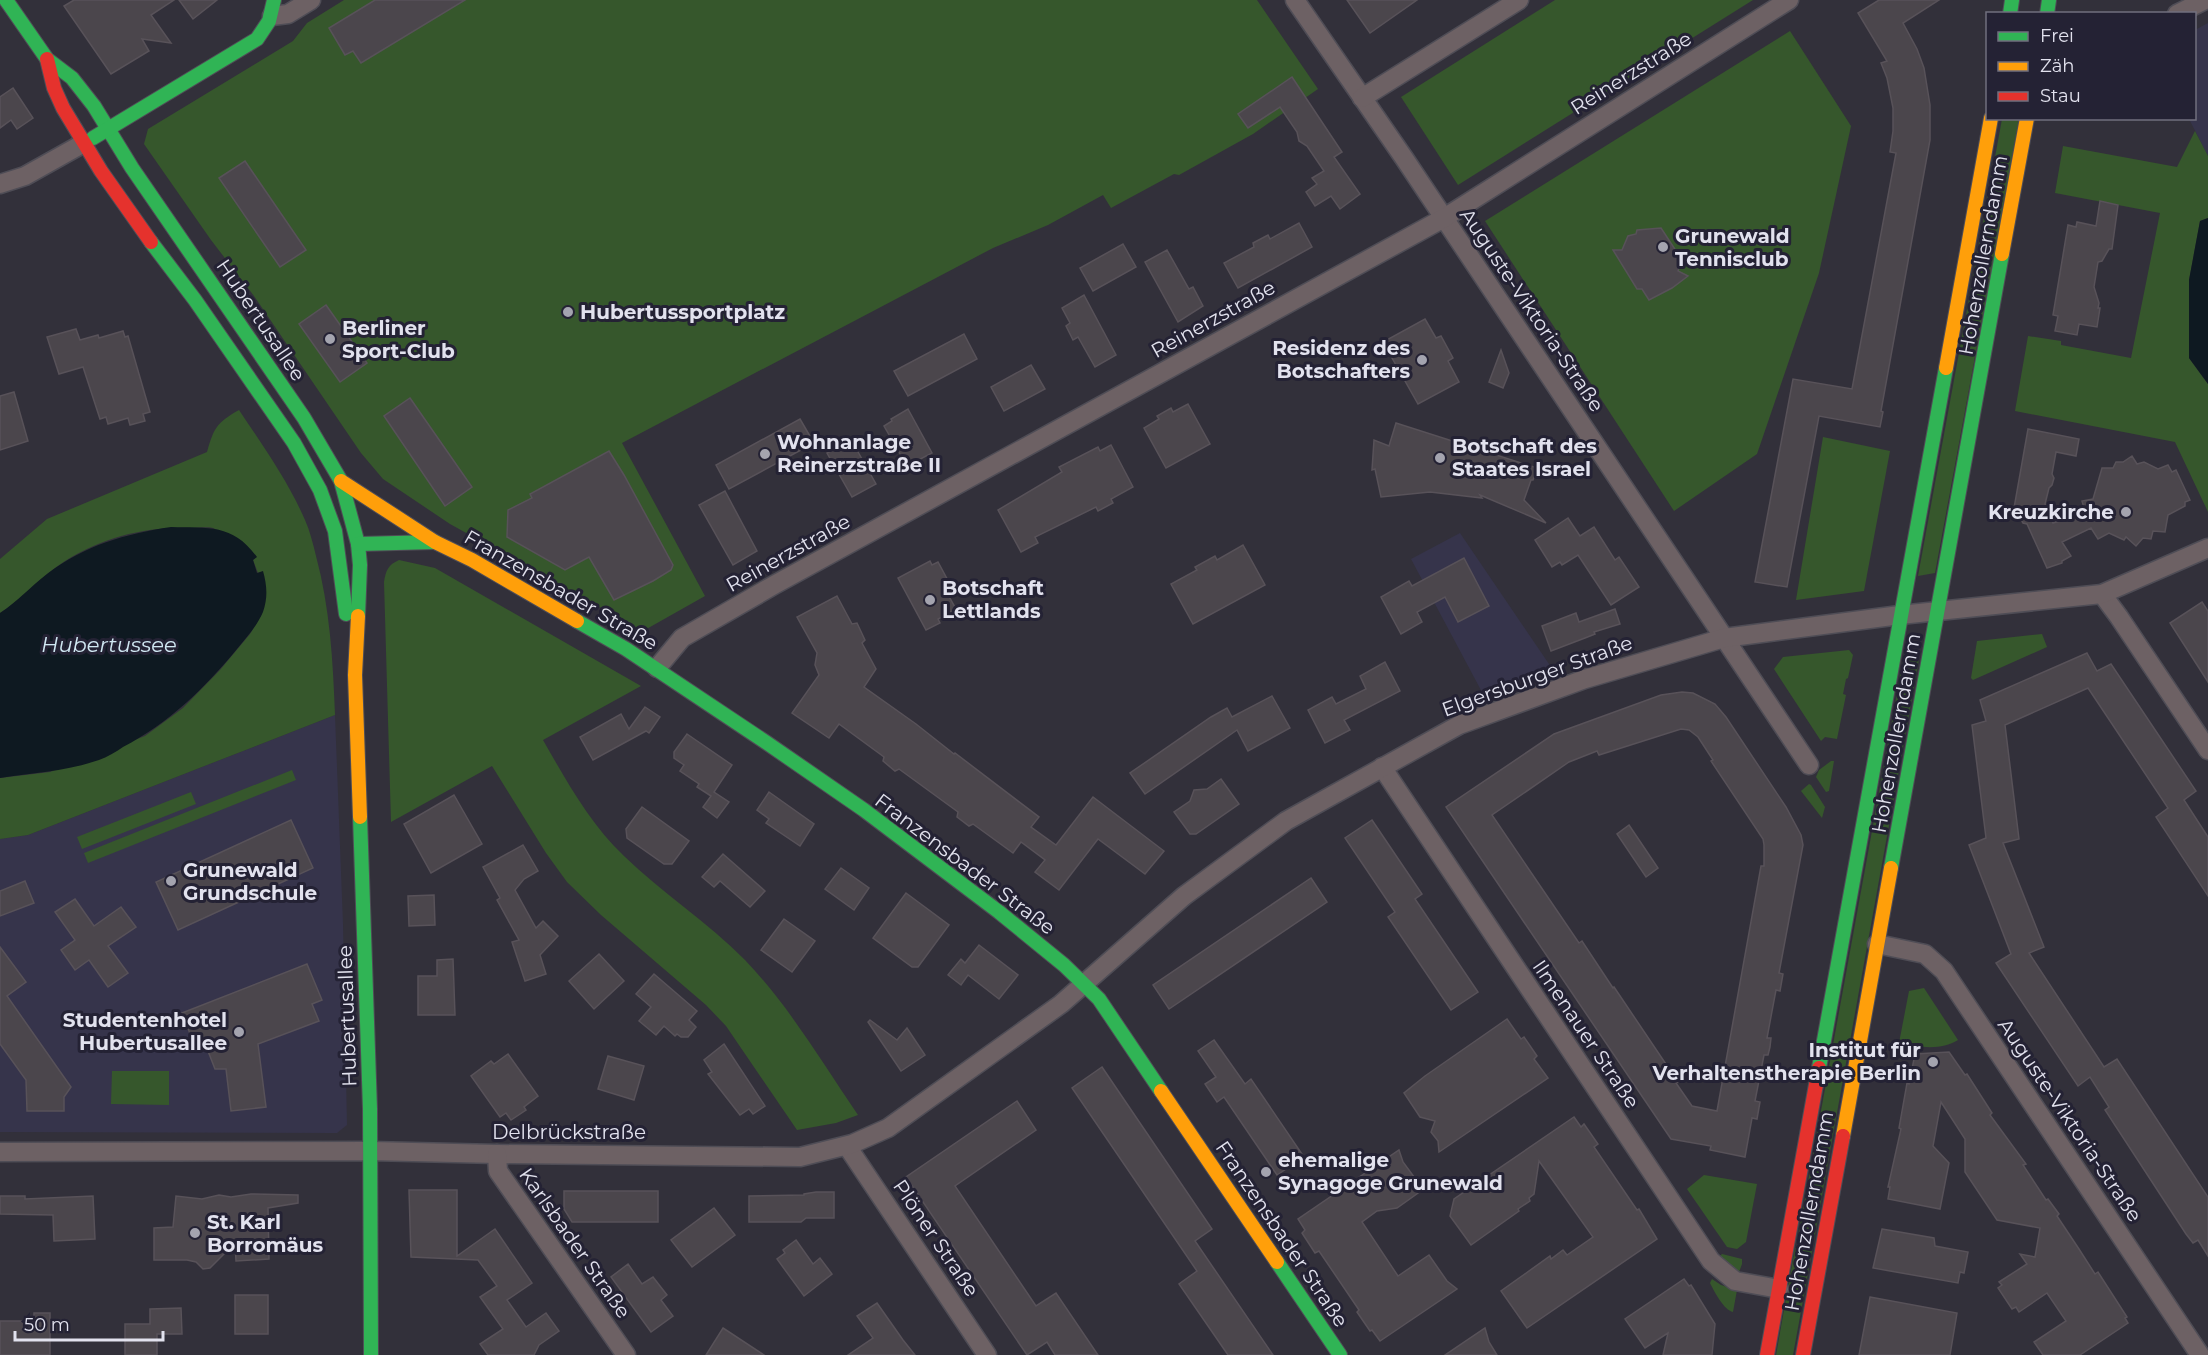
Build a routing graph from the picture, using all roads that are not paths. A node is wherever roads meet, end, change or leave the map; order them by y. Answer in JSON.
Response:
{"nodes":[{"id":1,"x":6,"y":0,"type":"edge"},
{"id":2,"x":311,"y":0,"type":"edge"},
{"id":3,"x":1294,"y":0,"type":"edge"},
{"id":4,"x":1519,"y":0,"type":"edge"},
{"id":5,"x":1789,"y":0,"type":"edge"},
{"id":6,"x":2205,"y":0,"type":"edge"},
{"id":7,"x":273,"y":8,"type":"edge"},
{"id":8,"x":2181,"y":12,"type":"edge"},
{"id":9,"x":46,"y":59,"type":"junction"},
{"id":10,"x":1362,"y":98,"type":"junction"},
{"id":11,"x":1991,"y":120,"type":"edge"},
{"id":12,"x":2027,"y":120,"type":"edge"},
{"id":13,"x":108,"y":129,"type":"junction"},
{"id":14,"x":84,"y":143,"type":"junction"},
{"id":15,"x":0,"y":184,"type":"edge"},
{"id":16,"x":1444,"y":218,"type":"junction"},
{"id":17,"x":341,"y":480,"type":"junction"},
{"id":18,"x":335,"y":531,"type":"junction"},
{"id":19,"x":435,"y":542,"type":"junction"},
{"id":20,"x":358,"y":544,"type":"junction"},
{"id":21,"x":2208,"y":548,"type":"edge"},
{"id":22,"x":2102,"y":594,"type":"junction"},
{"id":23,"x":1938,"y":611,"type":"junction"},
{"id":24,"x":1900,"y":615,"type":"junction"},
{"id":25,"x":1724,"y":638,"type":"junction"},
{"id":26,"x":657,"y":668,"type":"junction"},
{"id":27,"x":355,"y":675,"type":"junction"},
{"id":28,"x":2208,"y":750,"type":"edge"},
{"id":29,"x":1809,"y":765,"type":"dead end"},
{"id":30,"x":1382,"y":767,"type":"junction"},
{"id":31,"x":1877,"y":944,"type":"junction"},
{"id":32,"x":1085,"y":984,"type":"junction"},
{"id":33,"x":847,"y":1146,"type":"junction"},
{"id":34,"x":371,"y":1151,"type":"junction"},
{"id":35,"x":0,"y":1152,"type":"edge"},
{"id":36,"x":497,"y":1154,"type":"junction"},
{"id":37,"x":1779,"y":1289,"type":"junction"},
{"id":38,"x":371,"y":1355,"type":"edge"},
{"id":39,"x":626,"y":1355,"type":"edge"},
{"id":40,"x":987,"y":1355,"type":"edge"},
{"id":41,"x":1340,"y":1355,"type":"edge"},
{"id":42,"x":1767,"y":1355,"type":"edge"},
{"id":43,"x":1803,"y":1355,"type":"edge"},
{"id":44,"x":2200,"y":1355,"type":"edge"}],
"edges":[{"from":1,"to":9,"type":"main road","name":"Hubertusallee"},
{"from":2,"to":7,"type":"street"},
{"from":3,"to":10,"type":"street","name":"Auguste-Viktoria-Straße"},
{"from":4,"to":10,"type":"street"},
{"from":5,"to":16,"type":"street","name":"Reinerzstraße"},
{"from":6,"to":8,"type":"street"},
{"from":7,"to":13,"type":"main road"},
{"from":9,"to":13,"type":"main road","name":"Hubertusallee"},
{"from":9,"to":14,"type":"main road","name":"Hubertusallee"},
{"from":10,"to":16,"type":"street","name":"Auguste-Viktoria-Straße"},
{"from":11,"to":24,"type":"main road","name":"Hohenzollerndamm"},
{"from":12,"to":23,"type":"main road","name":"Hohenzollerndamm"},
{"from":13,"to":14,"type":"main road"},
{"from":13,"to":17,"type":"main road","name":"Hubertusallee"},
{"from":14,"to":15,"type":"street"},
{"from":14,"to":18,"type":"main road","name":"Hubertusallee"},
{"from":16,"to":25,"type":"street","name":"Auguste-Viktoria-Straße"},
{"from":16,"to":26,"type":"street","name":"Reinerzstraße"},
{"from":17,"to":19,"type":"main road","name":"Franzensbader Straße"},
{"from":17,"to":20,"type":"main road","name":"Hubertusallee"},
{"from":18,"to":20,"type":"main road"},
{"from":18,"to":27,"type":"main road","name":"Hubertusallee"},
{"from":19,"to":20,"type":"main road","name":"Franzensbader Straße"},
{"from":19,"to":26,"type":"main road","name":"Franzensbader Straße"},
{"from":20,"to":27,"type":"main road","name":"Hubertusallee"},
{"from":21,"to":22,"type":"street","name":"Elgersburger Straße"},
{"from":22,"to":23,"type":"street","name":"Elgersburger Straße"},
{"from":22,"to":28,"type":"street"},
{"from":23,"to":24,"type":"street","name":"Elgersburger Straße"},
{"from":23,"to":31,"type":"main road","name":"Hohenzollerndamm"},
{"from":24,"to":25,"type":"street","name":"Elgersburger Straße"},
{"from":24,"to":37,"type":"main road","name":"Hohenzollerndamm"},
{"from":25,"to":29,"type":"street","name":"Auguste-Viktoria-Straße"},
{"from":25,"to":30,"type":"street","name":"Elgersburger Straße"},
{"from":26,"to":32,"type":"main road","name":"Franzensbader Straße"},
{"from":27,"to":34,"type":"main road","name":"Hubertusallee"},
{"from":30,"to":32,"type":"street","name":"Elgersburger Straße"},
{"from":30,"to":37,"type":"street","name":"Ilmenauer Straße"},
{"from":31,"to":43,"type":"main road","name":"Hohenzollerndamm"},
{"from":31,"to":44,"type":"street","name":"Auguste-Viktoria-Straße"},
{"from":32,"to":33,"type":"street","name":"Delbrückstraße"},
{"from":32,"to":41,"type":"main road","name":"Franzensbader Straße"},
{"from":33,"to":36,"type":"street","name":"Delbrückstraße"},
{"from":33,"to":40,"type":"street","name":"Plöner Straße"},
{"from":34,"to":35,"type":"street","name":"Delbrückstraße"},
{"from":34,"to":36,"type":"street","name":"Delbrückstraße"},
{"from":34,"to":38,"type":"main road","name":"Hubertusallee"},
{"from":36,"to":39,"type":"street","name":"Karlsbader Straße"},
{"from":37,"to":42,"type":"main road","name":"Hohenzollerndamm"}]}
